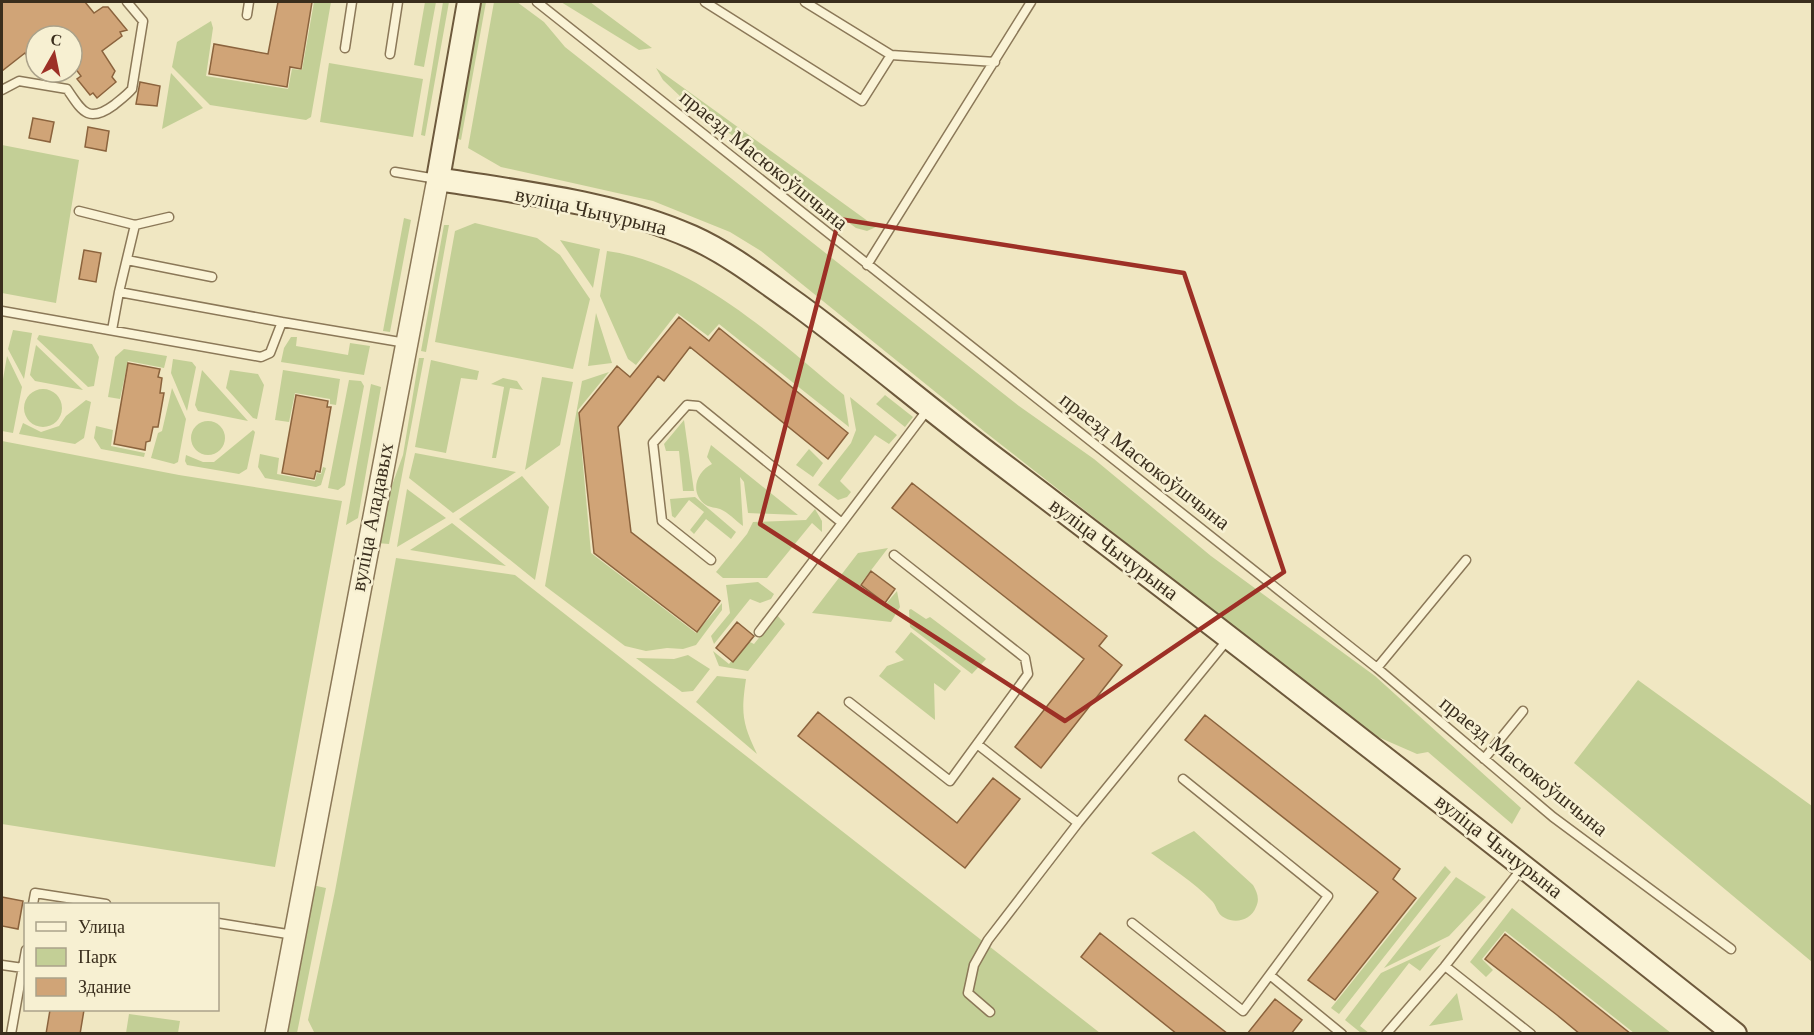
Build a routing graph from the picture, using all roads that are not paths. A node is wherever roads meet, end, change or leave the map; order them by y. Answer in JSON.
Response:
{"nodes":[{"id":1,"x":127,"y":2,"type":"edge"},
{"id":2,"x":249,"y":2,"type":"edge"},
{"id":3,"x":352,"y":2,"type":"edge"},
{"id":4,"x":398,"y":2,"type":"edge"},
{"id":5,"x":469,"y":2,"type":"edge"},
{"id":6,"x":537,"y":2,"type":"edge"},
{"id":7,"x":705,"y":2,"type":"edge"},
{"id":8,"x":805,"y":2,"type":"edge"},
{"id":9,"x":1031,"y":2,"type":"edge"},
{"id":10,"x":247,"y":15,"type":"dead end"},
{"id":11,"x":345,"y":48,"type":"dead end"},
{"id":12,"x":390,"y":54,"type":"dead end"},
{"id":13,"x":891,"y":54,"type":"junction"},
{"id":14,"x":995,"y":62,"type":"junction"},
{"id":15,"x":2,"y":90,"type":"edge"},
{"id":16,"x":395,"y":172,"type":"dead end"},
{"id":17,"x":438,"y":179,"type":"junction"},
{"id":18,"x":79,"y":211,"type":"dead end"},
{"id":19,"x":169,"y":217,"type":"dead end"},
{"id":20,"x":135,"y":225,"type":"junction"},
{"id":21,"x":127,"y":260,"type":"junction"},
{"id":22,"x":867,"y":265,"type":"junction"},
{"id":23,"x":212,"y":277,"type":"dead end"},
{"id":24,"x":119,"y":292,"type":"junction"},
{"id":25,"x":2,"y":311,"type":"edge"},
{"id":26,"x":282,"y":322,"type":"junction"},
{"id":27,"x":112,"y":330,"type":"junction"},
{"id":28,"x":406,"y":343,"type":"junction"},
{"id":29,"x":928,"y":408,"type":"junction"},
{"id":30,"x":842,"y":523,"type":"junction"},
{"id":31,"x":894,"y":555,"type":"dead end"},
{"id":32,"x":711,"y":560,"type":"dead end"},
{"id":33,"x":1466,"y":560,"type":"dead end"},
{"id":34,"x":759,"y":632,"type":"dead end"},
{"id":35,"x":1230,"y":637,"type":"junction"},
{"id":36,"x":1377,"y":668,"type":"junction"},
{"id":37,"x":849,"y":702,"type":"dead end"},
{"id":38,"x":1523,"y":711,"type":"dead end"},
{"id":39,"x":977,"y":744,"type":"junction"},
{"id":40,"x":1484,"y":759,"type":"junction"},
{"id":41,"x":1183,"y":779,"type":"dead end"},
{"id":42,"x":1078,"y":823,"type":"junction"},
{"id":43,"x":1524,"y":865,"type":"junction"},
{"id":44,"x":33,"y":903,"type":"edge"},
{"id":45,"x":100,"y":903,"type":"edge"},
{"id":46,"x":219,"y":923,"type":"edge"},
{"id":47,"x":1132,"y":923,"type":"dead end"},
{"id":48,"x":294,"y":935,"type":"junction"},
{"id":49,"x":1731,"y":949,"type":"dead end"},
{"id":50,"x":24,"y":959,"type":"edge"},
{"id":51,"x":2,"y":965,"type":"edge"},
{"id":52,"x":1445,"y":966,"type":"junction"},
{"id":53,"x":22,"y":968,"type":"junction"},
{"id":54,"x":1271,"y":976,"type":"junction"},
{"id":55,"x":990,"y":1012,"type":"dead end"},
{"id":56,"x":11,"y":1034,"type":"edge"},
{"id":57,"x":276,"y":1034,"type":"edge"},
{"id":58,"x":1342,"y":1034,"type":"edge"},
{"id":59,"x":1386,"y":1034,"type":"edge"},
{"id":60,"x":1531,"y":1034,"type":"edge"},
{"id":61,"x":1735,"y":1034,"type":"edge"}],
"edges":[{"from":1,"to":15,"type":"lane"},
{"from":2,"to":10,"type":"lane"},
{"from":3,"to":11,"type":"lane"},
{"from":4,"to":12,"type":"lane"},
{"from":5,"to":17,"type":"main road","name":"вуліца Аладавых"},
{"from":6,"to":22,"type":"lane","name":"праезд Масюкоўшчына"},
{"from":7,"to":13,"type":"lane"},
{"from":8,"to":13,"type":"lane"},
{"from":9,"to":14,"type":"lane"},
{"from":13,"to":14,"type":"lane"},
{"from":14,"to":22,"type":"lane"},
{"from":16,"to":17,"type":"lane"},
{"from":17,"to":28,"type":"street","name":"вуліца Аладавых"},
{"from":17,"to":29,"type":"main road","name":"вуліца Чычурына"},
{"from":18,"to":20,"type":"lane"},
{"from":19,"to":20,"type":"lane"},
{"from":20,"to":21,"type":"lane"},
{"from":21,"to":23,"type":"lane"},
{"from":21,"to":24,"type":"lane"},
{"from":22,"to":36,"type":"lane","name":"праезд Масюкоўшчына"},
{"from":24,"to":26,"type":"lane"},
{"from":24,"to":27,"type":"lane"},
{"from":25,"to":27,"type":"lane"},
{"from":26,"to":27,"type":"lane"},
{"from":26,"to":28,"type":"lane"},
{"from":28,"to":48,"type":"street","name":"вуліца Аладавых"},
{"from":29,"to":30,"type":"lane"},
{"from":29,"to":35,"type":"main road","name":"вуліца Чычурына"},
{"from":30,"to":32,"type":"lane"},
{"from":30,"to":34,"type":"lane"},
{"from":31,"to":39,"type":"lane"},
{"from":33,"to":36,"type":"lane"},
{"from":35,"to":42,"type":"lane"},
{"from":35,"to":43,"type":"main road","name":"вуліца Чычурына"},
{"from":36,"to":40,"type":"lane","name":"праезд Масюкоўшчына"},
{"from":37,"to":39,"type":"lane"},
{"from":38,"to":40,"type":"lane"},
{"from":39,"to":42,"type":"lane"},
{"from":40,"to":49,"type":"lane","name":"праезд Масюкоўшчына"},
{"from":41,"to":54,"type":"lane"},
{"from":42,"to":55,"type":"lane"},
{"from":43,"to":52,"type":"lane"},
{"from":43,"to":61,"type":"main road","name":"вуліца Чычурына"},
{"from":44,"to":45,"type":"lane"},
{"from":46,"to":48,"type":"lane"},
{"from":47,"to":54,"type":"lane"},
{"from":48,"to":57,"type":"street","name":"вуліца Аладавых"},
{"from":50,"to":53,"type":"lane"},
{"from":51,"to":53,"type":"lane"},
{"from":52,"to":59,"type":"lane"},
{"from":52,"to":60,"type":"lane"},
{"from":53,"to":56,"type":"lane"},
{"from":54,"to":58,"type":"lane"}]}
